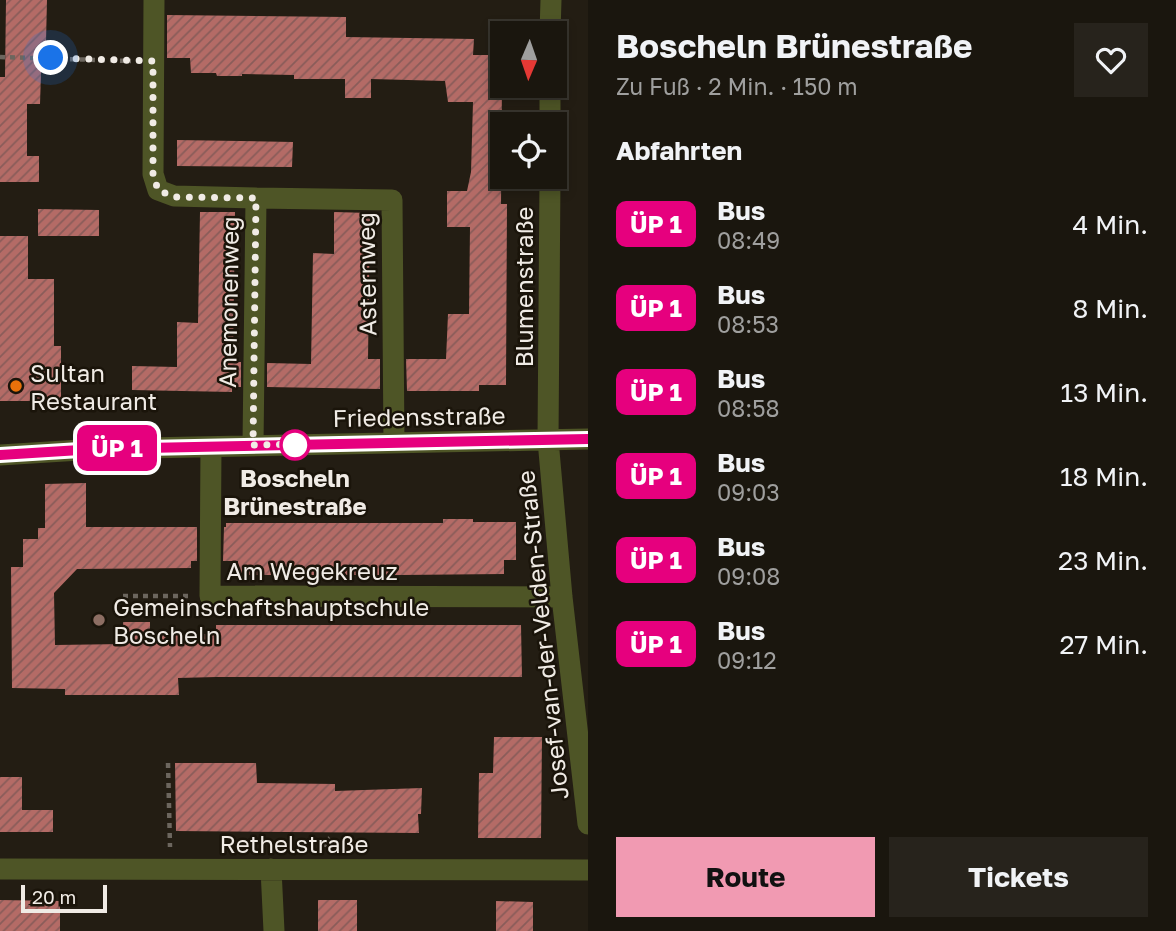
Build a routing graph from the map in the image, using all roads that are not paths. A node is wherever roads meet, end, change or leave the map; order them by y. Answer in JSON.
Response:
{"nodes":[{"id":1,"x":154,"y":0,"type":"edge"},
{"id":2,"x":551,"y":0,"type":"edge"},
{"id":3,"x":550,"y":21,"type":"edge"},
{"id":4,"x":550,"y":189,"type":"edge"},
{"id":5,"x":256,"y":198,"type":"junction"},
{"id":6,"x":588,"y":439,"type":"edge"},
{"id":7,"x":548,"y":440,"type":"junction"},
{"id":8,"x":394,"y":443,"type":"junction"},
{"id":9,"x":253,"y":445,"type":"junction"},
{"id":10,"x":211,"y":447,"type":"junction"},
{"id":11,"x":0,"y":455,"type":"edge"},
{"id":12,"x":562,"y":597,"type":"junction"},
{"id":13,"x":588,"y":824,"type":"edge"},
{"id":14,"x":0,"y":869,"type":"edge"},
{"id":15,"x":271,"y":869,"type":"junction"},
{"id":16,"x":588,"y":870,"type":"edge"},
{"id":17,"x":274,"y":931,"type":"edge"}],
"edges":[{"from":1,"to":5,"type":"street","name":"Anemonenweg"},
{"from":2,"to":3,"type":"street"},
{"from":4,"to":7,"type":"street","name":"Blumenstraße"},
{"from":5,"to":8,"type":"street","name":"Asternweg"},
{"from":5,"to":9,"type":"street","name":"Anemonenweg"},
{"from":6,"to":7,"type":"street","name":"Friedensstraße"},
{"from":7,"to":8,"type":"street","name":"Friedensstraße"},
{"from":7,"to":12,"type":"street","name":"Josef-van-der-Velden-Straße"},
{"from":8,"to":9,"type":"street","name":"Friedensstraße"},
{"from":9,"to":10,"type":"street","name":"Friedensstraße"},
{"from":10,"to":11,"type":"street","name":"Friedensstraße"},
{"from":10,"to":12,"type":"street","name":"Am Wegekreuz"},
{"from":12,"to":13,"type":"street","name":"Josef-van-der-Velden-Straße"},
{"from":14,"to":15,"type":"street","name":"Rethelstraße"},
{"from":15,"to":16,"type":"street","name":"Rethelstraße"},
{"from":15,"to":17,"type":"street"}]}
